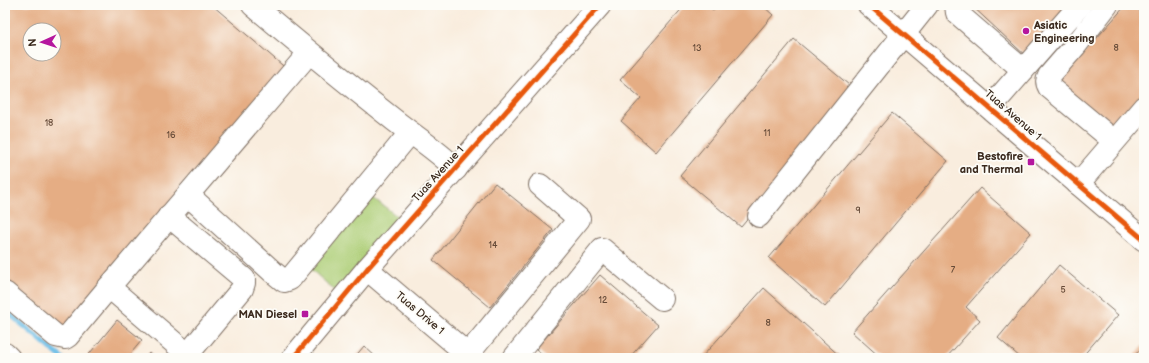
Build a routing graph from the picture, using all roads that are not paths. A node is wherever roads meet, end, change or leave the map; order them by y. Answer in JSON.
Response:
{"nodes":[{"id":1,"x":252,"y":5,"type":"edge"},
{"id":2,"x":600,"y":5,"type":"edge"},
{"id":3,"x":869,"y":5,"type":"edge"},
{"id":4,"x":927,"y":5,"type":"edge"},
{"id":5,"x":956,"y":5,"type":"edge"},
{"id":6,"x":1080,"y":5,"type":"edge"},
{"id":7,"x":1106,"y":5,"type":"edge"},
{"id":8,"x":903,"y":34,"type":"junction"},
{"id":9,"x":310,"y":53,"type":"junction"},
{"id":10,"x":1023,"y":70,"type":"junction"},
{"id":11,"x":1144,"y":107,"type":"edge"},
{"id":12,"x":990,"y":108,"type":"junction"},
{"id":13,"x":410,"y":133,"type":"junction"},
{"id":14,"x":1114,"y":141,"type":"junction"},
{"id":15,"x":456,"y":169,"type":"junction"},
{"id":16,"x":1078,"y":184,"type":"junction"},
{"id":17,"x":540,"y":185,"type":"dead end"},
{"id":18,"x":188,"y":195,"type":"junction"},
{"id":19,"x":169,"y":216,"type":"junction"},
{"id":20,"x":759,"y":216,"type":"dead end"},
{"id":21,"x":1144,"y":240,"type":"edge"},
{"id":22,"x":367,"y":269,"type":"junction"},
{"id":23,"x":109,"y":287,"type":"junction"},
{"id":24,"x":5,"y":293,"type":"edge"},
{"id":25,"x":662,"y":299,"type":"dead end"},
{"id":26,"x":5,"y":354,"type":"edge"},
{"id":27,"x":190,"y":356,"type":"edge"},
{"id":28,"x":468,"y":357,"type":"edge"},
{"id":29,"x":9,"y":358,"type":"edge"},
{"id":30,"x":293,"y":358,"type":"edge"},
{"id":31,"x":514,"y":358,"type":"edge"}],
"edges":[{"from":1,"to":9,"type":"street"},
{"from":2,"to":15,"type":"street","name":"Tuas Avenue 1"},
{"from":3,"to":8,"type":"street","name":"Tuas Avenue 1"},
{"from":4,"to":8,"type":"street"},
{"from":5,"to":10,"type":"street"},
{"from":6,"to":10,"type":"street"},
{"from":7,"to":14,"type":"street"},
{"from":8,"to":12,"type":"street","name":"Tuas Avenue 1"},
{"from":8,"to":20,"type":"street"},
{"from":9,"to":13,"type":"street"},
{"from":9,"to":18,"type":"street"},
{"from":10,"to":12,"type":"street"},
{"from":11,"to":14,"type":"street"},
{"from":12,"to":16,"type":"street","name":"Tuas Avenue 1"},
{"from":13,"to":15,"type":"street"},
{"from":13,"to":18,"type":"street"},
{"from":14,"to":16,"type":"street"},
{"from":15,"to":22,"type":"street","name":"Tuas Avenue 1"},
{"from":16,"to":21,"type":"street","name":"Tuas Avenue 1"},
{"from":17,"to":28,"type":"street"},
{"from":18,"to":19,"type":"street"},
{"from":19,"to":23,"type":"street"},
{"from":19,"to":27,"type":"street"},
{"from":22,"to":28,"type":"street","name":"Tuas Drive 1"},
{"from":22,"to":30,"type":"street","name":"Tuas Avenue 1"},
{"from":23,"to":24,"type":"street"},
{"from":23,"to":27,"type":"street"},
{"from":25,"to":31,"type":"street"},
{"from":26,"to":29,"type":"street"}]}
